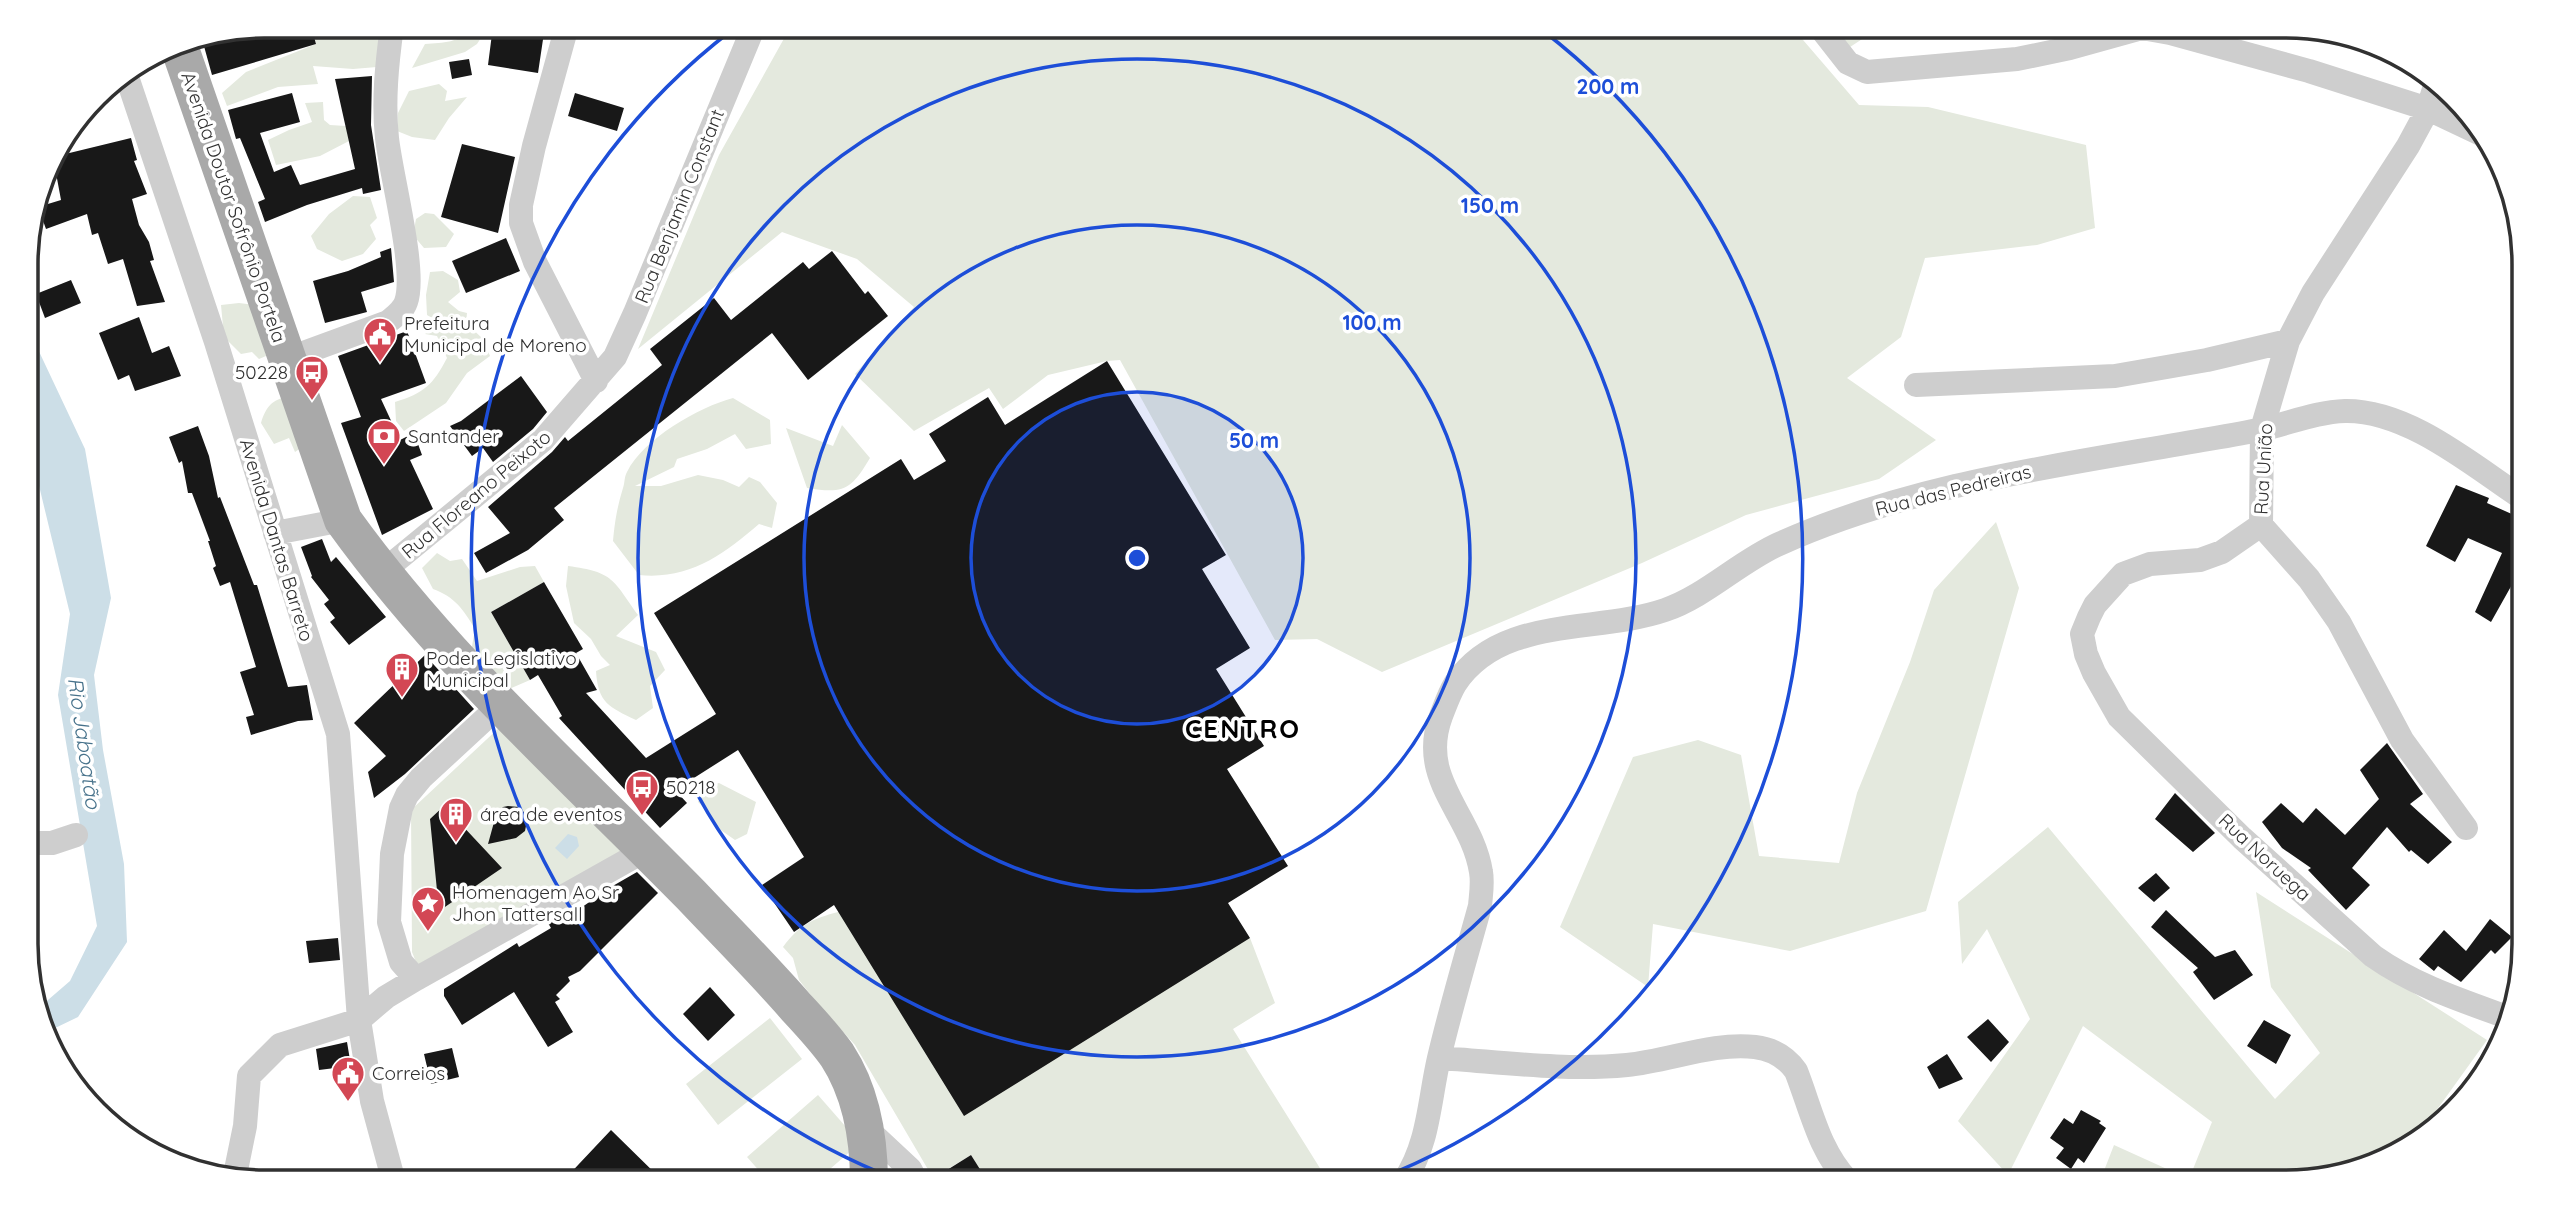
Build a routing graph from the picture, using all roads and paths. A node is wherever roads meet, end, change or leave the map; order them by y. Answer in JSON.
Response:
{"nodes":[{"id":1,"x":390,"y":38,"type":"edge"},
{"id":2,"x":564,"y":38,"type":"edge"},
{"id":3,"x":749,"y":38,"type":"edge"},
{"id":4,"x":1828,"y":38,"type":"edge"},
{"id":5,"x":2106,"y":38,"type":"edge"},
{"id":6,"x":2188,"y":38,"type":"edge"},
{"id":7,"x":182,"y":55,"type":"edge"},
{"id":8,"x":130,"y":84,"type":"edge"},
{"id":9,"x":2431,"y":99,"type":"edge"},
{"id":10,"x":2454,"y":115,"type":"edge"},
{"id":11,"x":2288,"y":341,"type":"junction"},
{"id":12,"x":287,"y":359,"type":"junction"},
{"id":13,"x":596,"y":381,"type":"junction"},
{"id":14,"x":1916,"y":385,"type":"dead end"},
{"id":15,"x":2262,"y":429,"type":"junction"},
{"id":16,"x":2511,"y":491,"type":"edge"},
{"id":17,"x":343,"y":520,"type":"junction"},
{"id":18,"x":2261,"y":525,"type":"junction"},
{"id":19,"x":275,"y":533,"type":"junction"},
{"id":20,"x":381,"y":573,"type":"junction"},
{"id":21,"x":499,"y":706,"type":"junction"},
{"id":22,"x":2466,"y":828,"type":"dead end"},
{"id":23,"x":76,"y":835,"type":"dead end"},
{"id":24,"x":38,"y":843,"type":"edge"},
{"id":25,"x":646,"y":850,"type":"junction"},
{"id":26,"x":416,"y":978,"type":"junction"},
{"id":27,"x":2500,"y":1014,"type":"edge"},
{"id":28,"x":359,"y":1020,"type":"junction"},
{"id":29,"x":1439,"y":1058,"type":"junction"},
{"id":30,"x":865,"y":1127,"type":"junction"},
{"id":31,"x":237,"y":1167,"type":"edge"},
{"id":32,"x":1411,"y":1169,"type":"edge"},
{"id":33,"x":1838,"y":1169,"type":"edge"},
{"id":34,"x":391,"y":1170,"type":"edge"},
{"id":35,"x":868,"y":1170,"type":"edge"},
{"id":36,"x":910,"y":1170,"type":"edge"}],
"edges":[{"from":1,"to":12,"type":"street"},
{"from":2,"to":13,"type":"street"},
{"from":3,"to":13,"type":"street","name":"Rua Benjamin Constant"},
{"from":4,"to":5,"type":"street"},
{"from":6,"to":9,"type":"street"},
{"from":7,"to":12,"type":"main road","name":"Avenida Doutor Sofrônio Portela"},
{"from":8,"to":19,"type":"street","name":"Avenida Dantas Barreto"},
{"from":9,"to":10,"type":"street"},
{"from":9,"to":11,"type":"street","name":"Rua União"},
{"from":11,"to":14,"type":"street"},
{"from":11,"to":15,"type":"street","name":"Rua União"},
{"from":12,"to":17,"type":"main road","name":"Avenida Doutor Sofrônio Portela"},
{"from":13,"to":20,"type":"street","name":"Rua Floreano Peixoto"},
{"from":15,"to":16,"type":"street","name":"Rua das Pedreiras"},
{"from":15,"to":18,"type":"street","name":"Rua União"},
{"from":15,"to":29,"type":"street","name":"Rua das Pedreiras"},
{"from":17,"to":19,"type":"street"},
{"from":17,"to":20,"type":"main road","name":"Avenida Doutor Sofrônio Portela"},
{"from":18,"to":22,"type":"street","name":"Rua União"},
{"from":18,"to":27,"type":"street","name":"Rua Noruega"},
{"from":19,"to":28,"type":"street","name":"Avenida Dantas Barreto"},
{"from":20,"to":21,"type":"main road","name":"Avenida Doutor Sofrônio Portela"},
{"from":21,"to":25,"type":"main road","name":"Avenida Doutor Sofrônio Portela"},
{"from":21,"to":26,"type":"street"},
{"from":23,"to":24,"type":"street"},
{"from":25,"to":26,"type":"street"},
{"from":25,"to":30,"type":"main road","name":"Avenida Doutor Sofrônio Portela"},
{"from":26,"to":28,"type":"street"},
{"from":28,"to":31,"type":"street"},
{"from":28,"to":34,"type":"street","name":"Avenida Dantas Barreto"},
{"from":29,"to":32,"type":"street","name":"Rua das Pedreiras"},
{"from":29,"to":33,"type":"street"},
{"from":30,"to":35,"type":"main road","name":"Avenida Doutor Sofrônio Portela"},
{"from":30,"to":36,"type":"street"}]}
